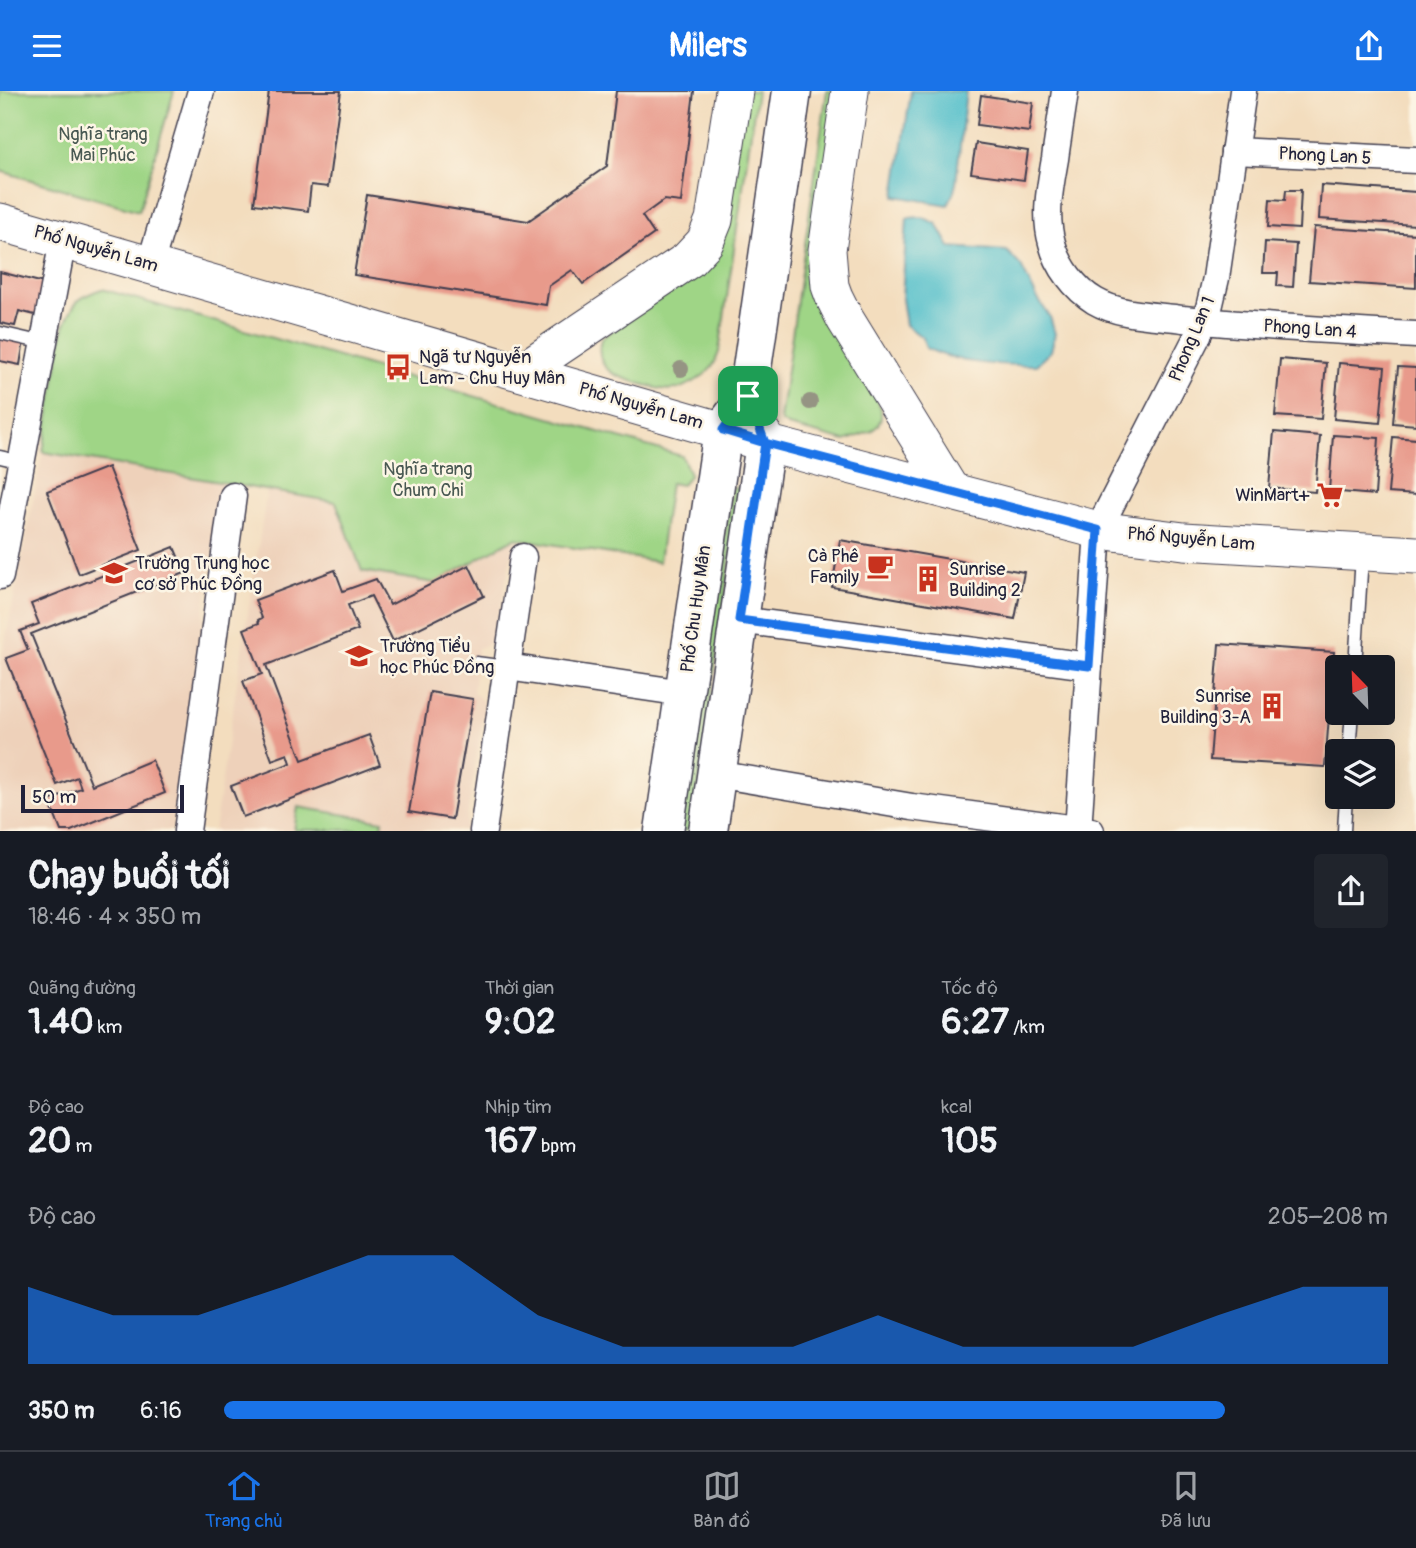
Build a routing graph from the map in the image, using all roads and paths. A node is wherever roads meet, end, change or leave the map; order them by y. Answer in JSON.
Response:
{"nodes":[{"id":1,"x":201,"y":91,"type":"edge"},
{"id":2,"x":734,"y":91,"type":"edge"},
{"id":3,"x":792,"y":91,"type":"edge"},
{"id":4,"x":850,"y":91,"type":"edge"},
{"id":5,"x":1065,"y":91,"type":"edge"},
{"id":6,"x":1243,"y":91,"type":"edge"},
{"id":7,"x":1234,"y":151,"type":"junction"},
{"id":8,"x":1416,"y":160,"type":"edge"},
{"id":9,"x":0,"y":222,"type":"edge"},
{"id":10,"x":64,"y":240,"type":"junction"},
{"id":11,"x":150,"y":265,"type":"junction"},
{"id":12,"x":1204,"y":321,"type":"junction"},
{"id":13,"x":0,"y":333,"type":"edge"},
{"id":14,"x":1416,"y":335,"type":"edge"},
{"id":15,"x":44,"y":344,"type":"junction"},
{"id":16,"x":520,"y":372,"type":"junction"},
{"id":17,"x":748,"y":396,"type":"junction"},
{"id":18,"x":723,"y":430,"type":"junction"},
{"id":19,"x":765,"y":443,"type":"junction"},
{"id":20,"x":11,"y":459,"type":"edge"},
{"id":21,"x":951,"y":491,"type":"junction"},
{"id":22,"x":233,"y":496,"type":"dead end"},
{"id":23,"x":1098,"y":530,"type":"junction"},
{"id":24,"x":1362,"y":552,"type":"junction"},
{"id":25,"x":1416,"y":555,"type":"edge"},
{"id":26,"x":523,"y":557,"type":"dead end"},
{"id":27,"x":0,"y":576,"type":"edge"},
{"id":28,"x":739,"y":620,"type":"junction"},
{"id":29,"x":1356,"y":655,"type":"edge"},
{"id":30,"x":476,"y":663,"type":"dead end"},
{"id":31,"x":1089,"y":666,"type":"junction"},
{"id":32,"x":507,"y":667,"type":"junction"},
{"id":33,"x":684,"y":693,"type":"junction"},
{"id":34,"x":716,"y":774,"type":"junction"},
{"id":35,"x":1345,"y":809,"type":"edge"},
{"id":36,"x":911,"y":819,"type":"edge"},
{"id":37,"x":1082,"y":830,"type":"edge"},
{"id":38,"x":187,"y":831,"type":"edge"},
{"id":39,"x":483,"y":831,"type":"edge"},
{"id":40,"x":664,"y":831,"type":"edge"},
{"id":41,"x":708,"y":831,"type":"edge"},
{"id":42,"x":1344,"y":831,"type":"edge"}],
"edges":[{"from":1,"to":11,"type":"street"},
{"from":2,"to":16,"type":"street"},
{"from":3,"to":17,"type":"main road","name":"Phố Chu Huy Mân"},
{"from":4,"to":21,"type":"street"},
{"from":5,"to":12,"type":"street","name":"Phong Lan 4"},
{"from":6,"to":7,"type":"street","name":"Phong Lan 1"},
{"from":7,"to":8,"type":"street","name":"Phong Lan 5"},
{"from":7,"to":12,"type":"street","name":"Phong Lan 1"},
{"from":9,"to":10,"type":"street","name":"Phố Nguyễn Lam"},
{"from":10,"to":11,"type":"street","name":"Phố Nguyễn Lam"},
{"from":10,"to":15,"type":"street"},
{"from":11,"to":16,"type":"street","name":"Phố Nguyễn Lam"},
{"from":12,"to":14,"type":"street","name":"Phong Lan 4"},
{"from":12,"to":23,"type":"street","name":"Phong Lan 1"},
{"from":13,"to":15,"type":"lane"},
{"from":15,"to":20,"type":"street"},
{"from":16,"to":18,"type":"street","name":"Phố Nguyễn Lam"},
{"from":17,"to":18,"type":"main road","name":"Phố Chu Huy Mân"},
{"from":17,"to":19,"type":"main road","name":"Phố Chu Huy Mân"},
{"from":18,"to":19,"type":"street","name":"Phố Nguyễn Lam"},
{"from":18,"to":33,"type":"main road","name":"Phố Chu Huy Mân"},
{"from":19,"to":21,"type":"street","name":"Phố Nguyễn Lam"},
{"from":19,"to":28,"type":"main road","name":"Phố Chu Huy Mân"},
{"from":20,"to":27,"type":"street"},
{"from":21,"to":23,"type":"street","name":"Phố Nguyễn Lam"},
{"from":22,"to":38,"type":"street"},
{"from":23,"to":24,"type":"street","name":"Phố Nguyễn Lam"},
{"from":23,"to":31,"type":"street"},
{"from":24,"to":25,"type":"street","name":"Phố Nguyễn Lam"},
{"from":24,"to":29,"type":"lane"},
{"from":26,"to":32,"type":"street"},
{"from":28,"to":31,"type":"street"},
{"from":28,"to":34,"type":"main road","name":"Phố Chu Huy Mân"},
{"from":30,"to":32,"type":"lane"},
{"from":31,"to":37,"type":"street"},
{"from":32,"to":33,"type":"street"},
{"from":32,"to":39,"type":"street"},
{"from":33,"to":40,"type":"main road","name":"Phố Chu Huy Mân"},
{"from":34,"to":36,"type":"street"},
{"from":34,"to":41,"type":"main road","name":"Phố Chu Huy Mân"},
{"from":35,"to":42,"type":"lane"},
{"from":36,"to":37,"type":"street"}]}
